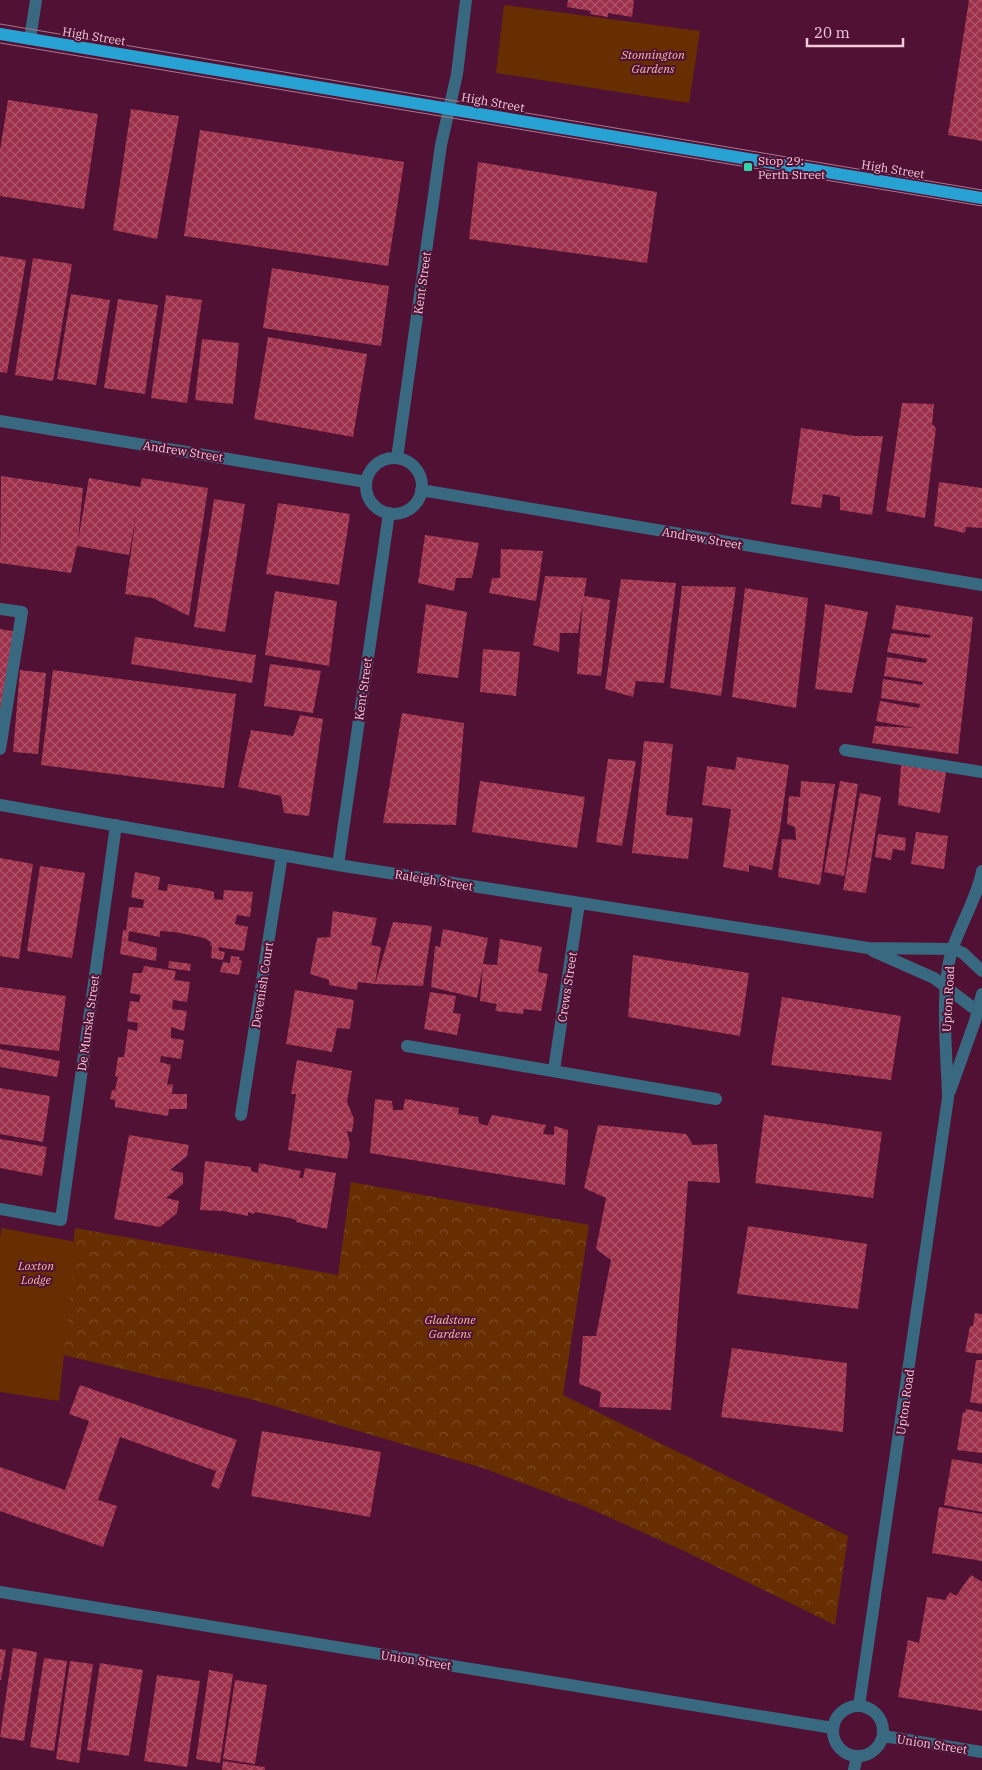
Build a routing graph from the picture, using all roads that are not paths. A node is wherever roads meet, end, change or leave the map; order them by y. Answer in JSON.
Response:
{"nodes":[{"id":1,"x":36,"y":0,"type":"edge"},
{"id":2,"x":466,"y":0,"type":"edge"},
{"id":3,"x":0,"y":34,"type":"edge"},
{"id":4,"x":30,"y":39,"type":"junction"},
{"id":5,"x":449,"y":109,"type":"junction"},
{"id":6,"x":982,"y":198,"type":"edge"},
{"id":7,"x":0,"y":421,"type":"edge"},
{"id":8,"x":397,"y":458,"type":"junction"},
{"id":9,"x":366,"y":482,"type":"junction"},
{"id":10,"x":421,"y":490,"type":"junction"},
{"id":11,"x":389,"y":513,"type":"junction"},
{"id":12,"x":982,"y":585,"type":"edge"},
{"id":13,"x":0,"y":609,"type":"edge"},
{"id":14,"x":0,"y":749,"type":"edge"},
{"id":15,"x":845,"y":750,"type":"dead end"},
{"id":16,"x":982,"y":772,"type":"edge"},
{"id":17,"x":0,"y":805,"type":"edge"},
{"id":18,"x":116,"y":825,"type":"junction"},
{"id":19,"x":282,"y":855,"type":"junction"},
{"id":20,"x":338,"y":865,"type":"junction"},
{"id":21,"x":982,"y":877,"type":"edge"},
{"id":22,"x":580,"y":903,"type":"junction"},
{"id":23,"x":868,"y":948,"type":"junction"},
{"id":24,"x":953,"y":949,"type":"junction"},
{"id":25,"x":982,"y":971,"type":"edge"},
{"id":26,"x":946,"y":986,"type":"junction"},
{"id":27,"x":982,"y":994,"type":"edge"},
{"id":28,"x":980,"y":1011,"type":"edge"},
{"id":29,"x":407,"y":1046,"type":"dead end"},
{"id":30,"x":554,"y":1070,"type":"junction"},
{"id":31,"x":948,"y":1098,"type":"junction"},
{"id":32,"x":716,"y":1099,"type":"dead end"},
{"id":33,"x":241,"y":1115,"type":"dead end"},
{"id":34,"x":0,"y":1209,"type":"edge"},
{"id":35,"x":0,"y":1592,"type":"edge"},
{"id":36,"x":859,"y":1706,"type":"junction"},
{"id":37,"x":833,"y":1728,"type":"junction"},
{"id":38,"x":882,"y":1736,"type":"junction"},
{"id":39,"x":982,"y":1752,"type":"edge"},
{"id":40,"x":857,"y":1756,"type":"junction"},
{"id":41,"x":854,"y":1770,"type":"edge"}],
"edges":[{"from":1,"to":4,"type":"street"},
{"from":2,"to":5,"type":"street","name":"Kent Street"},
{"from":3,"to":4,"type":"main road","name":"High Street"},
{"from":4,"to":5,"type":"main road","name":"High Street"},
{"from":5,"to":6,"type":"main road","name":"High Street"},
{"from":5,"to":8,"type":"street","name":"Kent Street"},
{"from":7,"to":9,"type":"street","name":"Andrew Street"},
{"from":8,"to":9,"type":"street"},
{"from":8,"to":10,"type":"street"},
{"from":9,"to":11,"type":"street"},
{"from":10,"to":11,"type":"street"},
{"from":10,"to":12,"type":"street","name":"Andrew Street"},
{"from":11,"to":20,"type":"street","name":"Kent Street"},
{"from":13,"to":14,"type":"street"},
{"from":15,"to":16,"type":"street"},
{"from":17,"to":18,"type":"street","name":"Raleigh Street"},
{"from":18,"to":19,"type":"street","name":"Raleigh Street"},
{"from":18,"to":34,"type":"street","name":"De Murska Street"},
{"from":19,"to":20,"type":"street","name":"Raleigh Street"},
{"from":19,"to":33,"type":"street","name":"Devenish Court"},
{"from":20,"to":22,"type":"street","name":"Raleigh Street"},
{"from":21,"to":24,"type":"street","name":"Upton Road"},
{"from":22,"to":23,"type":"street","name":"Raleigh Street"},
{"from":22,"to":30,"type":"street","name":"Crews Street"},
{"from":23,"to":24,"type":"street","name":"Raleigh Street"},
{"from":23,"to":26,"type":"street","name":"Raleigh Street"},
{"from":24,"to":25,"type":"street"},
{"from":24,"to":26,"type":"street","name":"Upton Road"},
{"from":26,"to":28,"type":"street","name":"Raleigh Street"},
{"from":26,"to":31,"type":"street","name":"Upton Road"},
{"from":27,"to":28,"type":"street","name":"Upton Road"},
{"from":28,"to":31,"type":"street","name":"Upton Road"},
{"from":29,"to":30,"type":"street"},
{"from":30,"to":32,"type":"street"},
{"from":31,"to":36,"type":"street","name":"Upton Road"},
{"from":35,"to":37,"type":"street","name":"Union Street"},
{"from":36,"to":37,"type":"street"},
{"from":36,"to":38,"type":"street"},
{"from":37,"to":40,"type":"street"},
{"from":38,"to":39,"type":"street","name":"Union Street"},
{"from":38,"to":40,"type":"street"},
{"from":40,"to":41,"type":"street"}]}
